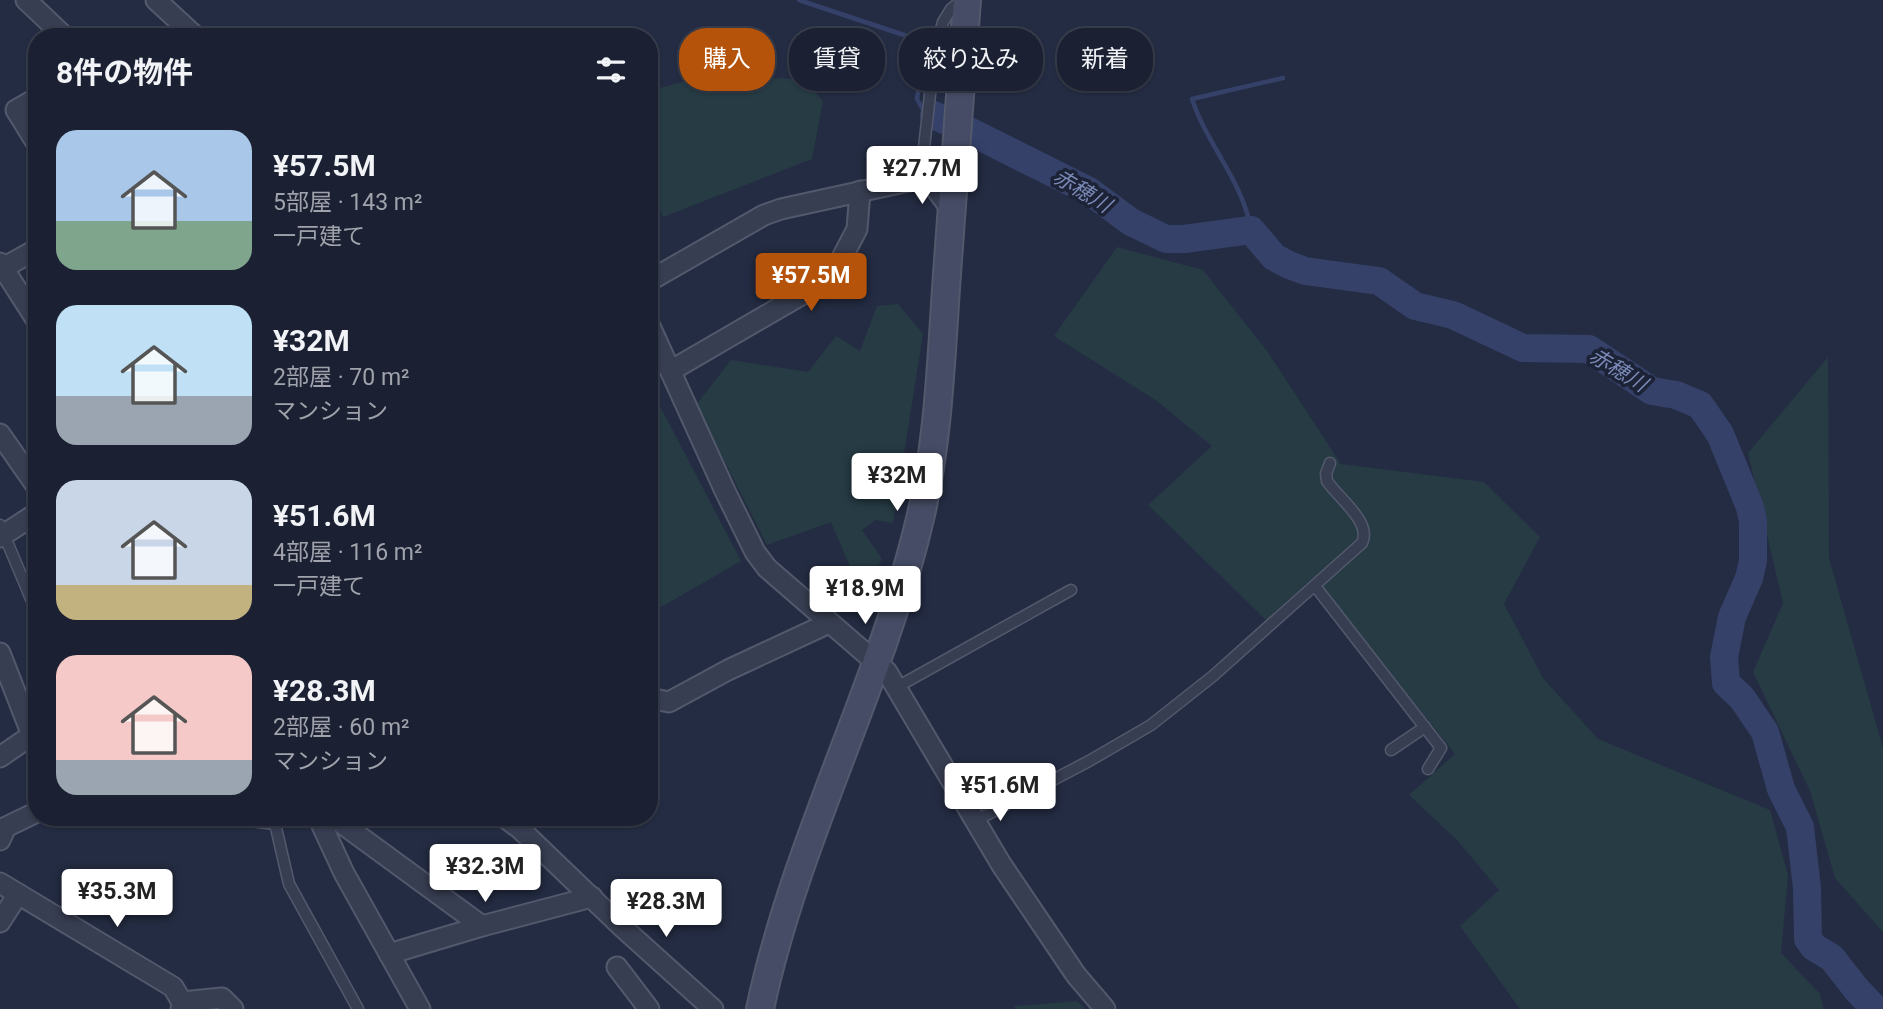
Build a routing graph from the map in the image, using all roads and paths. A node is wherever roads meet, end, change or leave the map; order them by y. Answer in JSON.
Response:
{"nodes":[{"id":1,"x":26,"y":0,"type":"edge"},
{"id":2,"x":156,"y":0,"type":"edge"},
{"id":3,"x":965,"y":0,"type":"edge"},
{"id":4,"x":56,"y":28,"type":"edge"},
{"id":5,"x":186,"y":28,"type":"edge"},
{"id":6,"x":28,"y":103,"type":"edge"},
{"id":7,"x":28,"y":129,"type":"edge"},
{"id":8,"x":927,"y":177,"type":"junction"},
{"id":9,"x":860,"y":191,"type":"junction"},
{"id":10,"x":951,"y":209,"type":"junction"},
{"id":11,"x":28,"y":255,"type":"edge"},
{"id":12,"x":3,"y":274,"type":"edge"},
{"id":13,"x":658,"y":276,"type":"edge"},
{"id":14,"x":28,"y":309,"type":"edge"},
{"id":15,"x":658,"y":342,"type":"edge"},
{"id":16,"x":672,"y":370,"type":"junction"},
{"id":17,"x":0,"y":434,"type":"edge"},
{"id":18,"x":1330,"y":463,"type":"dead end"},
{"id":19,"x":28,"y":474,"type":"edge"},
{"id":20,"x":28,"y":518,"type":"edge"},
{"id":21,"x":2,"y":532,"type":"edge"},
{"id":22,"x":1315,"y":586,"type":"junction"},
{"id":23,"x":1070,"y":590,"type":"dead end"},
{"id":24,"x":28,"y":592,"type":"edge"},
{"id":25,"x":830,"y":623,"type":"junction"},
{"id":26,"x":0,"y":653,"type":"edge"},
{"id":27,"x":876,"y":660,"type":"junction"},
{"id":28,"x":897,"y":687,"type":"junction"},
{"id":29,"x":658,"y":700,"type":"edge"},
{"id":30,"x":28,"y":724,"type":"edge"},
{"id":31,"x":1425,"y":727,"type":"junction"},
{"id":32,"x":28,"y":737,"type":"edge"},
{"id":33,"x":1391,"y":750,"type":"dead end"},
{"id":34,"x":0,"y":757,"type":"edge"},
{"id":35,"x":1428,"y":769,"type":"dead end"},
{"id":36,"x":28,"y":817,"type":"edge"},
{"id":37,"x":975,"y":821,"type":"junction"},
{"id":38,"x":272,"y":826,"type":"edge"},
{"id":39,"x":322,"y":826,"type":"edge"},
{"id":40,"x":345,"y":826,"type":"edge"},
{"id":41,"x":516,"y":826,"type":"edge"},
{"id":42,"x":2,"y":830,"type":"edge"},
{"id":43,"x":0,"y":883,"type":"edge"},
{"id":44,"x":18,"y":894,"type":"junction"},
{"id":45,"x":592,"y":897,"type":"junction"},
{"id":46,"x":0,"y":922,"type":"edge"},
{"id":47,"x":482,"y":926,"type":"junction"},
{"id":48,"x":389,"y":954,"type":"junction"},
{"id":49,"x":617,"y":967,"type":"dead end"},
{"id":50,"x":181,"y":1006,"type":"edge"},
{"id":51,"x":1101,"y":1008,"type":"edge"},
{"id":52,"x":233,"y":1009,"type":"edge"},
{"id":53,"x":358,"y":1009,"type":"edge"},
{"id":54,"x":419,"y":1009,"type":"edge"},
{"id":55,"x":649,"y":1009,"type":"edge"},
{"id":56,"x":713,"y":1009,"type":"edge"},
{"id":57,"x":760,"y":1009,"type":"edge"}],
"edges":[{"from":1,"to":4,"type":"street"},
{"from":2,"to":5,"type":"street"},
{"from":3,"to":8,"type":"lane"},
{"from":3,"to":10,"type":"street"},
{"from":6,"to":7,"type":"street"},
{"from":8,"to":9,"type":"street"},
{"from":8,"to":10,"type":"street"},
{"from":9,"to":13,"type":"street"},
{"from":9,"to":16,"type":"street"},
{"from":10,"to":27,"type":"street"},
{"from":11,"to":12,"type":"street"},
{"from":12,"to":14,"type":"street"},
{"from":15,"to":16,"type":"street"},
{"from":16,"to":25,"type":"street"},
{"from":17,"to":19,"type":"street"},
{"from":18,"to":22,"type":"lane"},
{"from":20,"to":21,"type":"street"},
{"from":21,"to":24,"type":"lane"},
{"from":22,"to":31,"type":"lane"},
{"from":22,"to":37,"type":"lane"},
{"from":23,"to":28,"type":"lane"},
{"from":25,"to":27,"type":"street"},
{"from":25,"to":29,"type":"street"},
{"from":26,"to":30,"type":"street"},
{"from":27,"to":28,"type":"street"},
{"from":27,"to":57,"type":"street"},
{"from":28,"to":37,"type":"street"},
{"from":31,"to":33,"type":"lane"},
{"from":31,"to":35,"type":"lane"},
{"from":32,"to":34,"type":"street"},
{"from":36,"to":42,"type":"street"},
{"from":37,"to":51,"type":"street"},
{"from":38,"to":53,"type":"lane"},
{"from":39,"to":48,"type":"street"},
{"from":40,"to":47,"type":"street"},
{"from":41,"to":45,"type":"street"},
{"from":43,"to":44,"type":"street"},
{"from":44,"to":46,"type":"street"},
{"from":44,"to":50,"type":"street"},
{"from":45,"to":47,"type":"street"},
{"from":45,"to":56,"type":"street"},
{"from":47,"to":48,"type":"street"},
{"from":48,"to":54,"type":"street"},
{"from":49,"to":55,"type":"street"},
{"from":50,"to":52,"type":"street"}]}
